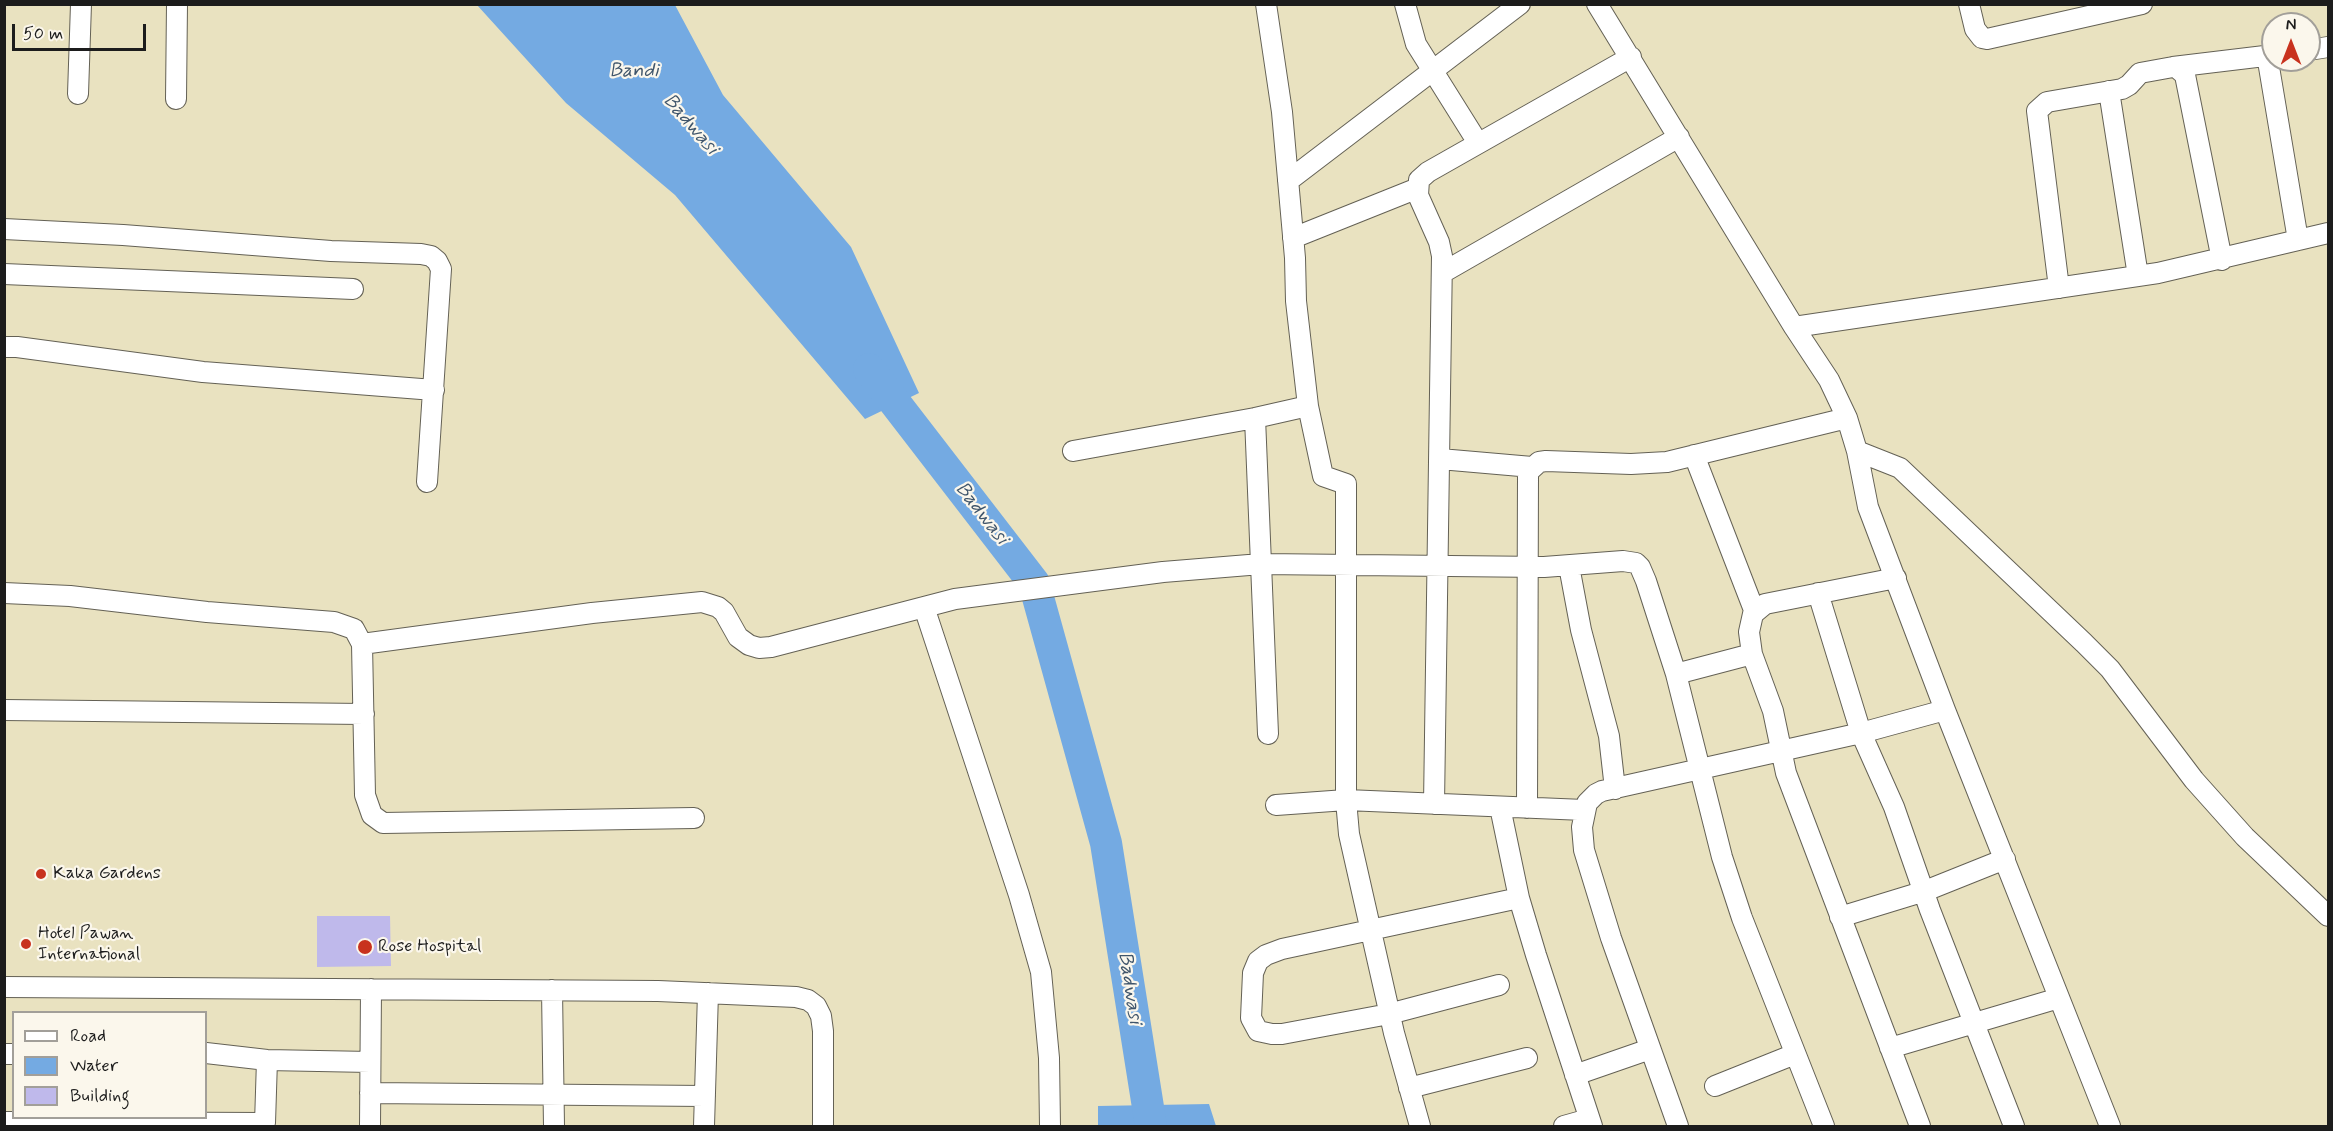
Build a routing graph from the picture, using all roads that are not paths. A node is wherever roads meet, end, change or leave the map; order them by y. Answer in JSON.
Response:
{"nodes":[{"id":1,"x":81,"y":4,"type":"edge"},
{"id":2,"x":177,"y":4,"type":"edge"},
{"id":3,"x":1266,"y":4,"type":"edge"},
{"id":4,"x":1405,"y":4,"type":"edge"},
{"id":5,"x":1520,"y":4,"type":"edge"},
{"id":6,"x":1597,"y":4,"type":"edge"},
{"id":7,"x":1970,"y":4,"type":"edge"},
{"id":8,"x":2142,"y":4,"type":"edge"},
{"id":9,"x":2261,"y":56,"type":"edge"},
{"id":10,"x":1631,"y":57,"type":"junction"},
{"id":11,"x":2173,"y":68,"type":"junction"},
{"id":12,"x":1433,"y":72,"type":"junction"},
{"id":13,"x":2273,"y":72,"type":"edge"},
{"id":14,"x":2109,"y":91,"type":"junction"},
{"id":15,"x":78,"y":94,"type":"dead end"},
{"id":16,"x":176,"y":99,"type":"dead end"},
{"id":17,"x":1679,"y":137,"type":"junction"},
{"id":18,"x":1478,"y":143,"type":"junction"},
{"id":19,"x":1288,"y":181,"type":"junction"},
{"id":20,"x":1418,"y":188,"type":"junction"},
{"id":21,"x":4,"y":229,"type":"edge"},
{"id":22,"x":2328,"y":232,"type":"edge"},
{"id":23,"x":1293,"y":238,"type":"junction"},
{"id":24,"x":2298,"y":240,"type":"junction"},
{"id":25,"x":2222,"y":260,"type":"junction"},
{"id":26,"x":1442,"y":273,"type":"junction"},
{"id":27,"x":4,"y":274,"type":"edge"},
{"id":28,"x":2138,"y":276,"type":"junction"},
{"id":29,"x":2059,"y":288,"type":"junction"},
{"id":30,"x":353,"y":289,"type":"dead end"},
{"id":31,"x":1794,"y":327,"type":"junction"},
{"id":32,"x":4,"y":347,"type":"edge"},
{"id":33,"x":434,"y":390,"type":"junction"},
{"id":34,"x":1308,"y":406,"type":"junction"},
{"id":35,"x":1255,"y":418,"type":"junction"},
{"id":36,"x":1847,"y":418,"type":"junction"},
{"id":37,"x":1857,"y":451,"type":"junction"},
{"id":38,"x":1072,"y":452,"type":"dead end"},
{"id":39,"x":1694,"y":455,"type":"junction"},
{"id":40,"x":1440,"y":459,"type":"junction"},
{"id":41,"x":1532,"y":467,"type":"junction"},
{"id":42,"x":427,"y":482,"type":"dead end"},
{"id":43,"x":1261,"y":564,"type":"junction"},
{"id":44,"x":1347,"y":565,"type":"junction"},
{"id":45,"x":1569,"y":566,"type":"junction"},
{"id":46,"x":1438,"y":567,"type":"junction"},
{"id":47,"x":1528,"y":567,"type":"junction"},
{"id":48,"x":1896,"y":578,"type":"junction"},
{"id":49,"x":4,"y":593,"type":"edge"},
{"id":50,"x":1818,"y":593,"type":"junction"},
{"id":51,"x":924,"y":607,"type":"junction"},
{"id":52,"x":1753,"y":614,"type":"junction"},
{"id":53,"x":362,"y":644,"type":"junction"},
{"id":54,"x":1752,"y":654,"type":"junction"},
{"id":55,"x":1676,"y":674,"type":"junction"},
{"id":56,"x":4,"y":710,"type":"edge"},
{"id":57,"x":1946,"y":710,"type":"junction"},
{"id":58,"x":364,"y":714,"type":"junction"},
{"id":59,"x":1862,"y":733,"type":"junction"},
{"id":60,"x":1268,"y":734,"type":"dead end"},
{"id":61,"x":1781,"y":752,"type":"junction"},
{"id":62,"x":1699,"y":770,"type":"junction"},
{"id":63,"x":1615,"y":789,"type":"junction"},
{"id":64,"x":1346,"y":800,"type":"junction"},
{"id":65,"x":1434,"y":804,"type":"junction"},
{"id":66,"x":1276,"y":805,"type":"dead end"},
{"id":67,"x":1500,"y":807,"type":"junction"},
{"id":68,"x":1527,"y":808,"type":"junction"},
{"id":69,"x":1584,"y":810,"type":"junction"},
{"id":70,"x":694,"y":818,"type":"dead end"},
{"id":71,"x":2005,"y":859,"type":"junction"},
{"id":72,"x":1925,"y":891,"type":"junction"},
{"id":73,"x":1519,"y":898,"type":"junction"},
{"id":74,"x":2328,"y":916,"type":"edge"},
{"id":75,"x":1840,"y":917,"type":"junction"},
{"id":76,"x":1370,"y":931,"type":"junction"},
{"id":77,"x":1499,"y":985,"type":"dead end"},
{"id":78,"x":4,"y":987,"type":"edge"},
{"id":79,"x":371,"y":989,"type":"junction"},
{"id":80,"x":552,"y":990,"type":"junction"},
{"id":81,"x":708,"y":993,"type":"junction"},
{"id":82,"x":2059,"y":998,"type":"junction"},
{"id":83,"x":1389,"y":1014,"type":"junction"},
{"id":84,"x":1972,"y":1023,"type":"junction"},
{"id":85,"x":1650,"y":1048,"type":"junction"},
{"id":86,"x":1890,"y":1048,"type":"junction"},
{"id":87,"x":207,"y":1053,"type":"edge"},
{"id":88,"x":1795,"y":1054,"type":"junction"},
{"id":89,"x":1527,"y":1058,"type":"dead end"},
{"id":90,"x":267,"y":1060,"type":"junction"},
{"id":91,"x":370,"y":1062,"type":"junction"},
{"id":92,"x":1575,"y":1075,"type":"junction"},
{"id":93,"x":1715,"y":1086,"type":"dead end"},
{"id":94,"x":1409,"y":1088,"type":"junction"},
{"id":95,"x":370,"y":1093,"type":"junction"},
{"id":96,"x":554,"y":1095,"type":"junction"},
{"id":97,"x":705,"y":1096,"type":"junction"},
{"id":98,"x":4,"y":1122,"type":"edge"},
{"id":99,"x":1591,"y":1123,"type":"edge"},
{"id":100,"x":2105,"y":1125,"type":"edge"},
{"id":101,"x":370,"y":1126,"type":"edge"},
{"id":102,"x":554,"y":1126,"type":"edge"},
{"id":103,"x":704,"y":1126,"type":"edge"},
{"id":104,"x":823,"y":1126,"type":"edge"},
{"id":105,"x":1050,"y":1126,"type":"edge"},
{"id":106,"x":1420,"y":1126,"type":"edge"},
{"id":107,"x":1564,"y":1126,"type":"edge"},
{"id":108,"x":1678,"y":1126,"type":"edge"},
{"id":109,"x":1824,"y":1126,"type":"edge"},
{"id":110,"x":1920,"y":1126,"type":"edge"},
{"id":111,"x":2014,"y":1126,"type":"edge"}],
"edges":[{"from":1,"to":15,"type":"street"},
{"from":2,"to":16,"type":"street"},
{"from":3,"to":19,"type":"street"},
{"from":4,"to":12,"type":"street"},
{"from":5,"to":12,"type":"street"},
{"from":6,"to":10,"type":"street"},
{"from":7,"to":8,"type":"street"},
{"from":9,"to":11,"type":"street"},
{"from":10,"to":17,"type":"street"},
{"from":10,"to":18,"type":"street"},
{"from":11,"to":14,"type":"street"},
{"from":11,"to":25,"type":"street"},
{"from":12,"to":18,"type":"street"},
{"from":12,"to":19,"type":"street"},
{"from":13,"to":24,"type":"street"},
{"from":14,"to":28,"type":"street"},
{"from":14,"to":29,"type":"street"},
{"from":17,"to":26,"type":"street"},
{"from":17,"to":31,"type":"street"},
{"from":18,"to":20,"type":"street"},
{"from":19,"to":23,"type":"street"},
{"from":20,"to":23,"type":"street"},
{"from":20,"to":26,"type":"street"},
{"from":21,"to":33,"type":"street"},
{"from":22,"to":24,"type":"street"},
{"from":23,"to":34,"type":"street"},
{"from":24,"to":25,"type":"street"},
{"from":25,"to":28,"type":"street"},
{"from":26,"to":40,"type":"street"},
{"from":27,"to":30,"type":"street"},
{"from":28,"to":29,"type":"street"},
{"from":29,"to":31,"type":"street"},
{"from":31,"to":36,"type":"street"},
{"from":32,"to":33,"type":"street"},
{"from":33,"to":42,"type":"street"},
{"from":34,"to":35,"type":"street"},
{"from":34,"to":44,"type":"street"},
{"from":35,"to":38,"type":"street"},
{"from":35,"to":43,"type":"street"},
{"from":36,"to":37,"type":"street"},
{"from":36,"to":39,"type":"street"},
{"from":37,"to":48,"type":"street"},
{"from":37,"to":74,"type":"street"},
{"from":39,"to":41,"type":"street"},
{"from":39,"to":52,"type":"street"},
{"from":40,"to":41,"type":"street"},
{"from":40,"to":46,"type":"street"},
{"from":41,"to":47,"type":"street"},
{"from":43,"to":44,"type":"street"},
{"from":43,"to":51,"type":"street"},
{"from":43,"to":60,"type":"street"},
{"from":44,"to":46,"type":"street"},
{"from":44,"to":64,"type":"street"},
{"from":45,"to":47,"type":"street"},
{"from":45,"to":55,"type":"street"},
{"from":45,"to":63,"type":"street"},
{"from":46,"to":47,"type":"street"},
{"from":46,"to":65,"type":"street"},
{"from":47,"to":68,"type":"street"},
{"from":48,"to":50,"type":"street"},
{"from":48,"to":57,"type":"street"},
{"from":49,"to":53,"type":"street"},
{"from":50,"to":52,"type":"street"},
{"from":50,"to":59,"type":"street"},
{"from":51,"to":53,"type":"street"},
{"from":51,"to":105,"type":"street"},
{"from":52,"to":54,"type":"street"},
{"from":53,"to":58,"type":"street"},
{"from":54,"to":55,"type":"street"},
{"from":54,"to":61,"type":"street"},
{"from":55,"to":62,"type":"street"},
{"from":56,"to":58,"type":"street"},
{"from":57,"to":59,"type":"street"},
{"from":57,"to":71,"type":"street"},
{"from":58,"to":70,"type":"street"},
{"from":59,"to":61,"type":"street"},
{"from":59,"to":72,"type":"street"},
{"from":61,"to":62,"type":"street"},
{"from":61,"to":75,"type":"street"},
{"from":62,"to":63,"type":"street"},
{"from":62,"to":88,"type":"street"},
{"from":63,"to":69,"type":"street"},
{"from":64,"to":65,"type":"street"},
{"from":64,"to":66,"type":"street"},
{"from":64,"to":76,"type":"street"},
{"from":65,"to":67,"type":"street"},
{"from":67,"to":68,"type":"street"},
{"from":67,"to":73,"type":"street"},
{"from":68,"to":69,"type":"street"},
{"from":69,"to":85,"type":"street"},
{"from":71,"to":72,"type":"street"},
{"from":71,"to":82,"type":"street"},
{"from":72,"to":75,"type":"street"},
{"from":72,"to":84,"type":"street"},
{"from":73,"to":76,"type":"street"},
{"from":73,"to":92,"type":"street"},
{"from":75,"to":86,"type":"street"},
{"from":76,"to":83,"type":"street"},
{"from":76,"to":83,"type":"street"},
{"from":77,"to":83,"type":"street"},
{"from":78,"to":79,"type":"street"},
{"from":79,"to":80,"type":"street"},
{"from":79,"to":91,"type":"street"},
{"from":80,"to":81,"type":"street"},
{"from":80,"to":96,"type":"street"},
{"from":81,"to":97,"type":"street"},
{"from":81,"to":104,"type":"street"},
{"from":82,"to":84,"type":"street"},
{"from":82,"to":100,"type":"street"},
{"from":83,"to":94,"type":"street"},
{"from":84,"to":86,"type":"street"},
{"from":84,"to":111,"type":"street"},
{"from":85,"to":92,"type":"street"},
{"from":85,"to":108,"type":"street"},
{"from":86,"to":110,"type":"street"},
{"from":87,"to":90,"type":"street"},
{"from":88,"to":93,"type":"street"},
{"from":88,"to":109,"type":"street"},
{"from":89,"to":94,"type":"street"},
{"from":90,"to":91,"type":"street"},
{"from":90,"to":98,"type":"street"},
{"from":91,"to":95,"type":"street"},
{"from":92,"to":99,"type":"street"},
{"from":94,"to":106,"type":"street"},
{"from":95,"to":96,"type":"street"},
{"from":95,"to":101,"type":"street"},
{"from":96,"to":97,"type":"street"},
{"from":96,"to":102,"type":"street"},
{"from":97,"to":103,"type":"street"},
{"from":99,"to":107,"type":"street"}]}
